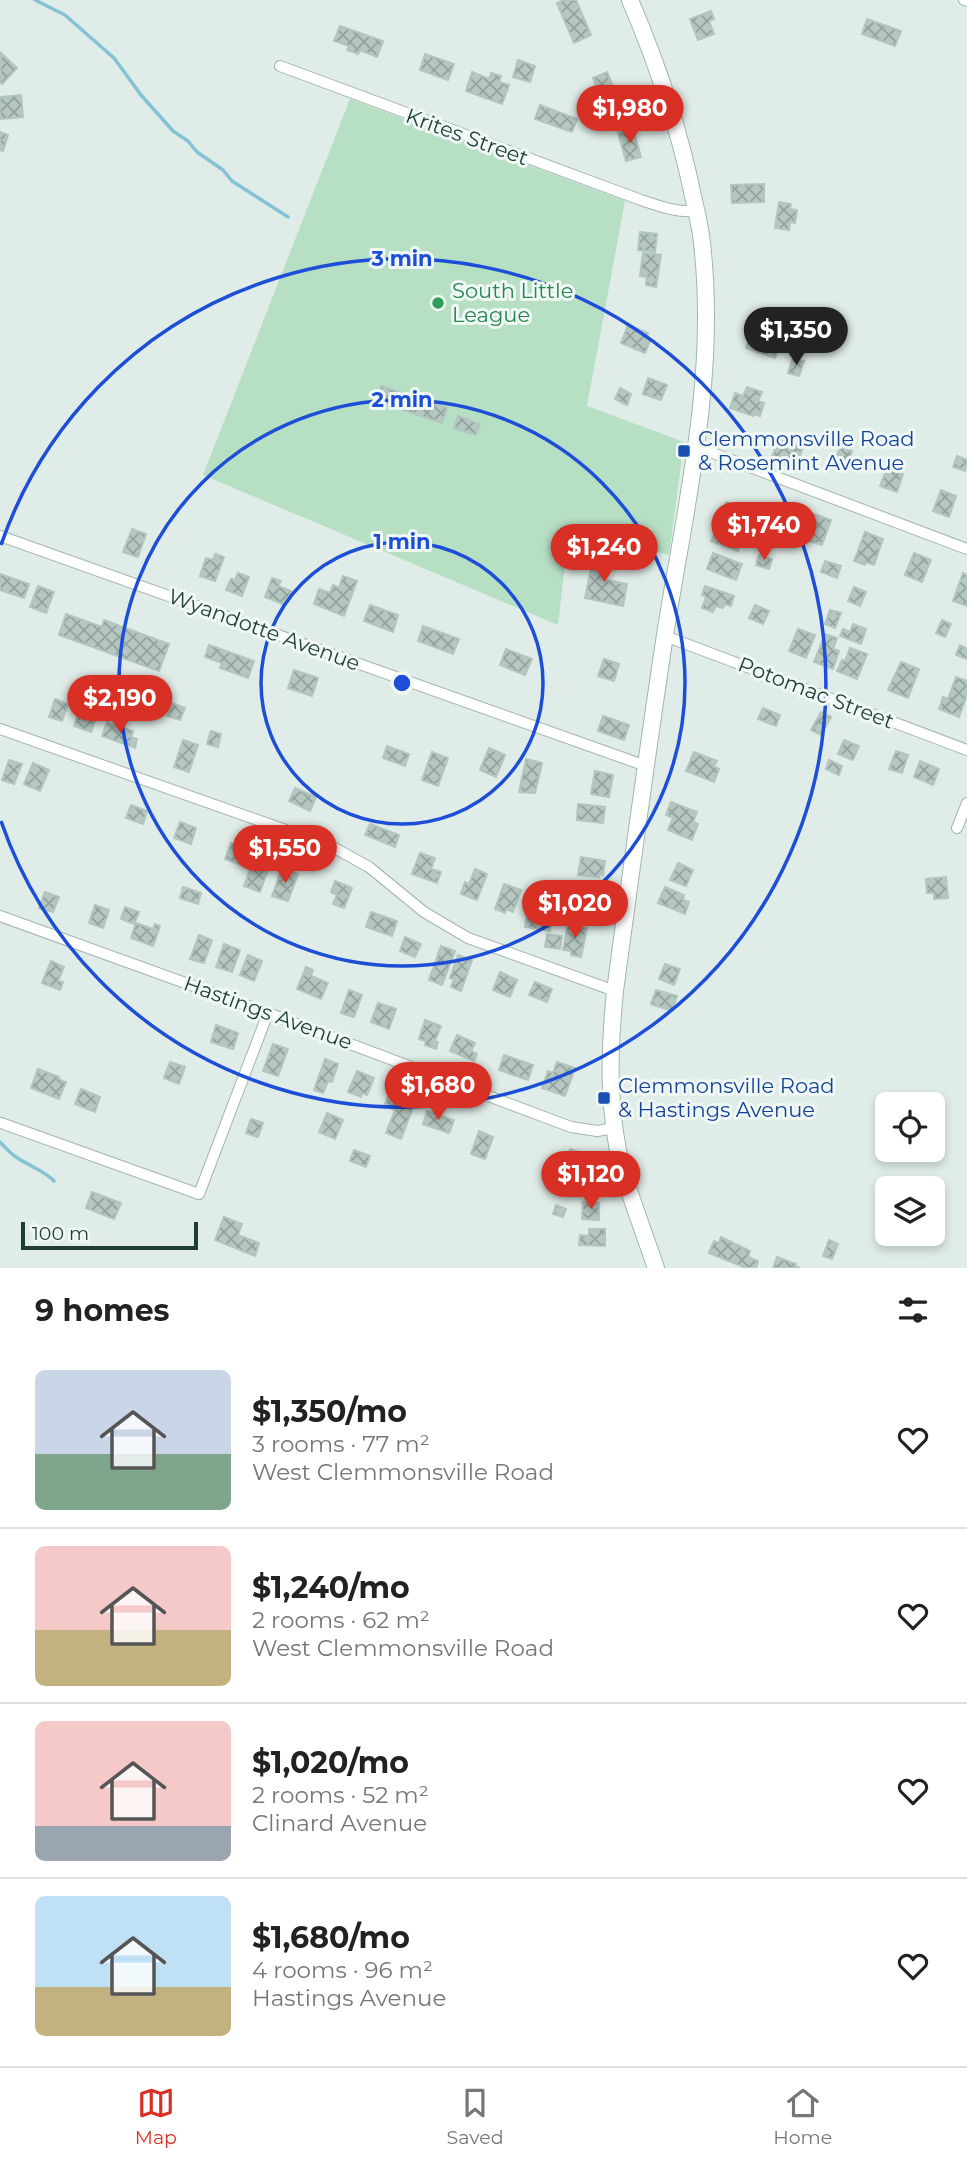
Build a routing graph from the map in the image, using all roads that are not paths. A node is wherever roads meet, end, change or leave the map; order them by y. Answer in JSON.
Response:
{"nodes":[{"id":1,"x":630,"y":0,"type":"edge"},
{"id":2,"x":280,"y":66,"type":"dead end"},
{"id":3,"x":696,"y":211,"type":"junction"},
{"id":4,"x":697,"y":447,"type":"junction"},
{"id":5,"x":0,"y":536,"type":"edge"},
{"id":6,"x":967,"y":549,"type":"edge"},
{"id":7,"x":665,"y":636,"type":"junction"},
{"id":8,"x":0,"y":729,"type":"edge"},
{"id":9,"x":967,"y":750,"type":"edge"},
{"id":10,"x":646,"y":766,"type":"junction"},
{"id":11,"x":967,"y":803,"type":"edge"},
{"id":12,"x":957,"y":828,"type":"dead end"},
{"id":13,"x":0,"y":916,"type":"edge"},
{"id":14,"x":615,"y":991,"type":"junction"},
{"id":15,"x":268,"y":1013,"type":"junction"},
{"id":16,"x":1,"y":1123,"type":"edge"},
{"id":17,"x":615,"y":1128,"type":"junction"},
{"id":18,"x":659,"y":1267,"type":"edge"}],
"edges":[{"from":1,"to":3,"type":"main road"},
{"from":2,"to":3,"type":"street","name":"Krites Street"},
{"from":3,"to":4,"type":"main road"},
{"from":4,"to":6,"type":"street"},
{"from":4,"to":7,"type":"main road"},
{"from":5,"to":10,"type":"street","name":"Wyandotte Avenue"},
{"from":7,"to":9,"type":"street","name":"Potomac Street"},
{"from":7,"to":10,"type":"main road"},
{"from":8,"to":14,"type":"street"},
{"from":10,"to":14,"type":"main road"},
{"from":11,"to":12,"type":"street"},
{"from":13,"to":15,"type":"street","name":"Hastings Avenue"},
{"from":14,"to":17,"type":"main road"},
{"from":15,"to":16,"type":"street"},
{"from":15,"to":17,"type":"street","name":"Hastings Avenue"},
{"from":17,"to":18,"type":"main road"}]}
